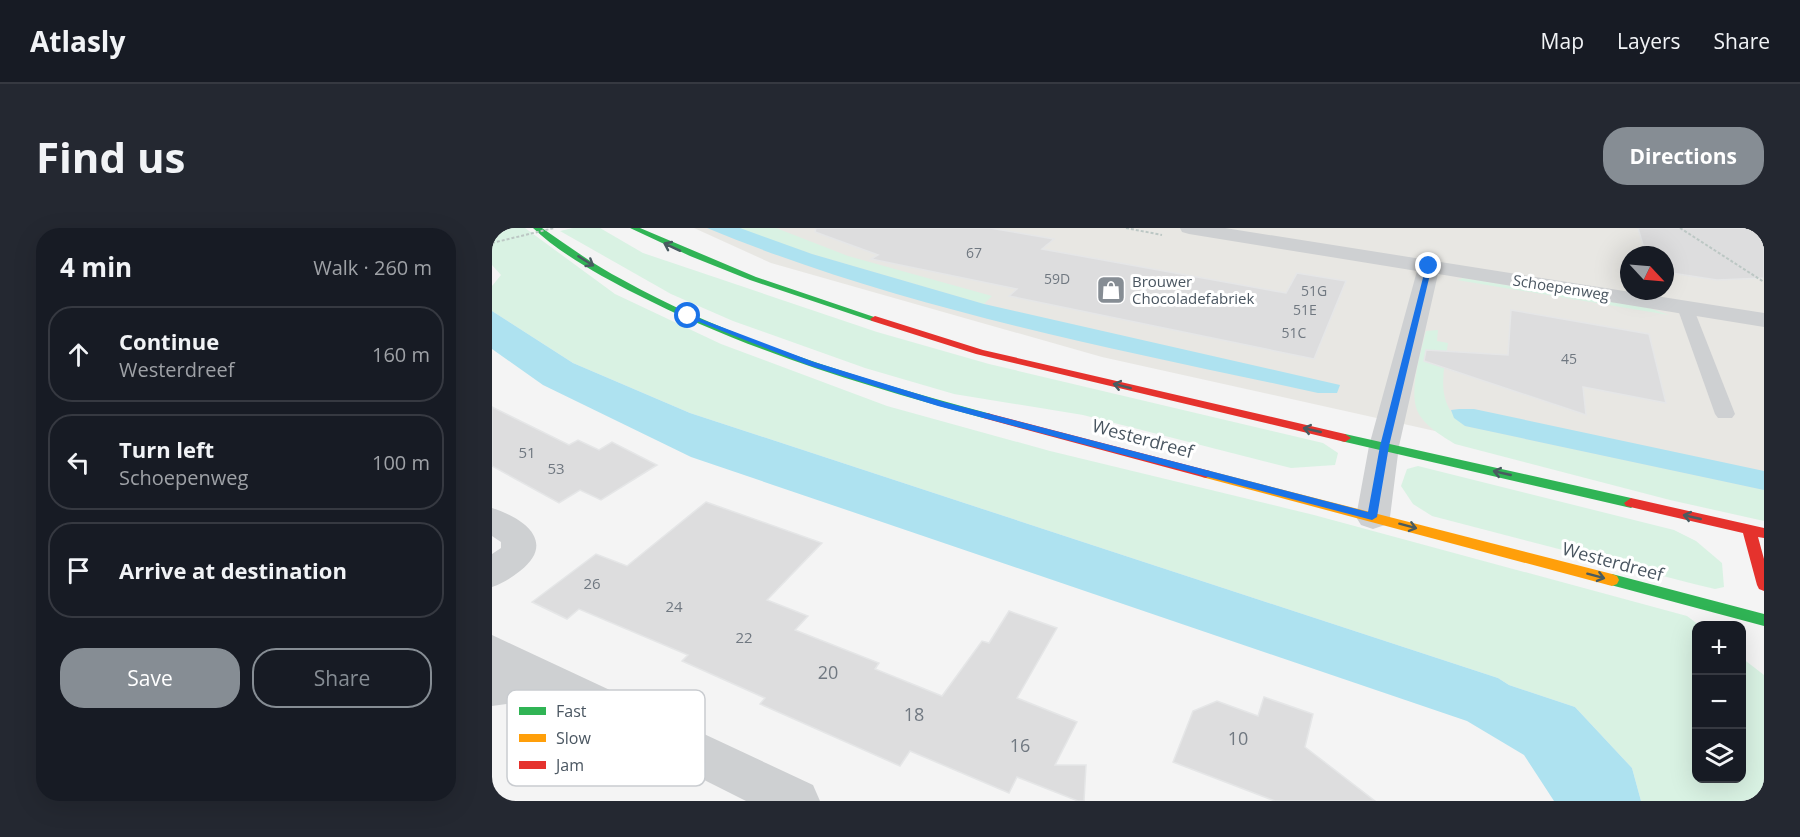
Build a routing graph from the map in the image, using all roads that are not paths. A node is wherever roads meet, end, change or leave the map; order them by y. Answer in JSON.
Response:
{"nodes":[{"id":1,"x":537,"y":228,"type":"edge"},
{"id":2,"x":634,"y":228,"type":"edge"},
{"id":3,"x":1189,"y":228,"type":"edge"},
{"id":4,"x":1429,"y":266,"type":"junction"},
{"id":5,"x":1685,"y":307,"type":"junction"},
{"id":6,"x":1764,"y":320,"type":"edge"},
{"id":7,"x":1725,"y":414,"type":"dead end"},
{"id":8,"x":1384,"y":446,"type":"junction"},
{"id":9,"x":1372,"y":517,"type":"junction"},
{"id":10,"x":492,"y":520,"type":"edge"},
{"id":11,"x":1749,"y":530,"type":"junction"},
{"id":12,"x":1764,"y":533,"type":"edge"},
{"id":13,"x":492,"y":573,"type":"edge"},
{"id":14,"x":1764,"y":585,"type":"edge"},
{"id":15,"x":1764,"y":620,"type":"edge"},
{"id":16,"x":492,"y":652,"type":"edge"},
{"id":17,"x":546,"y":681,"type":"junction"},
{"id":18,"x":492,"y":688,"type":"edge"},
{"id":19,"x":565,"y":690,"type":"edge"},
{"id":20,"x":705,"y":757,"type":"edge"},
{"id":21,"x":796,"y":801,"type":"edge"}],
"edges":[{"from":1,"to":9,"type":"main road","name":"Westerdreef","one_way":true},
{"from":8,"to":2,"type":"main road","one_way":true},
{"from":3,"to":4,"type":"street","name":"Schoepenweg"},
{"from":4,"to":5,"type":"street","name":"Schoepenweg"},
{"from":4,"to":8,"type":"street"},
{"from":5,"to":6,"type":"street","name":"Schoepenweg"},
{"from":5,"to":7,"type":"lane"},
{"from":8,"to":9,"type":"street"},
{"from":11,"to":8,"type":"main road","one_way":true},
{"from":9,"to":15,"type":"main road","name":"Westerdreef","one_way":true},
{"from":10,"to":13,"type":"street"},
{"from":11,"to":12,"type":"main road"},
{"from":11,"to":14,"type":"main road"},
{"from":16,"to":17,"type":"street"},
{"from":17,"to":18,"type":"street"},
{"from":17,"to":19,"type":"street"},
{"from":20,"to":21,"type":"street"}]}
